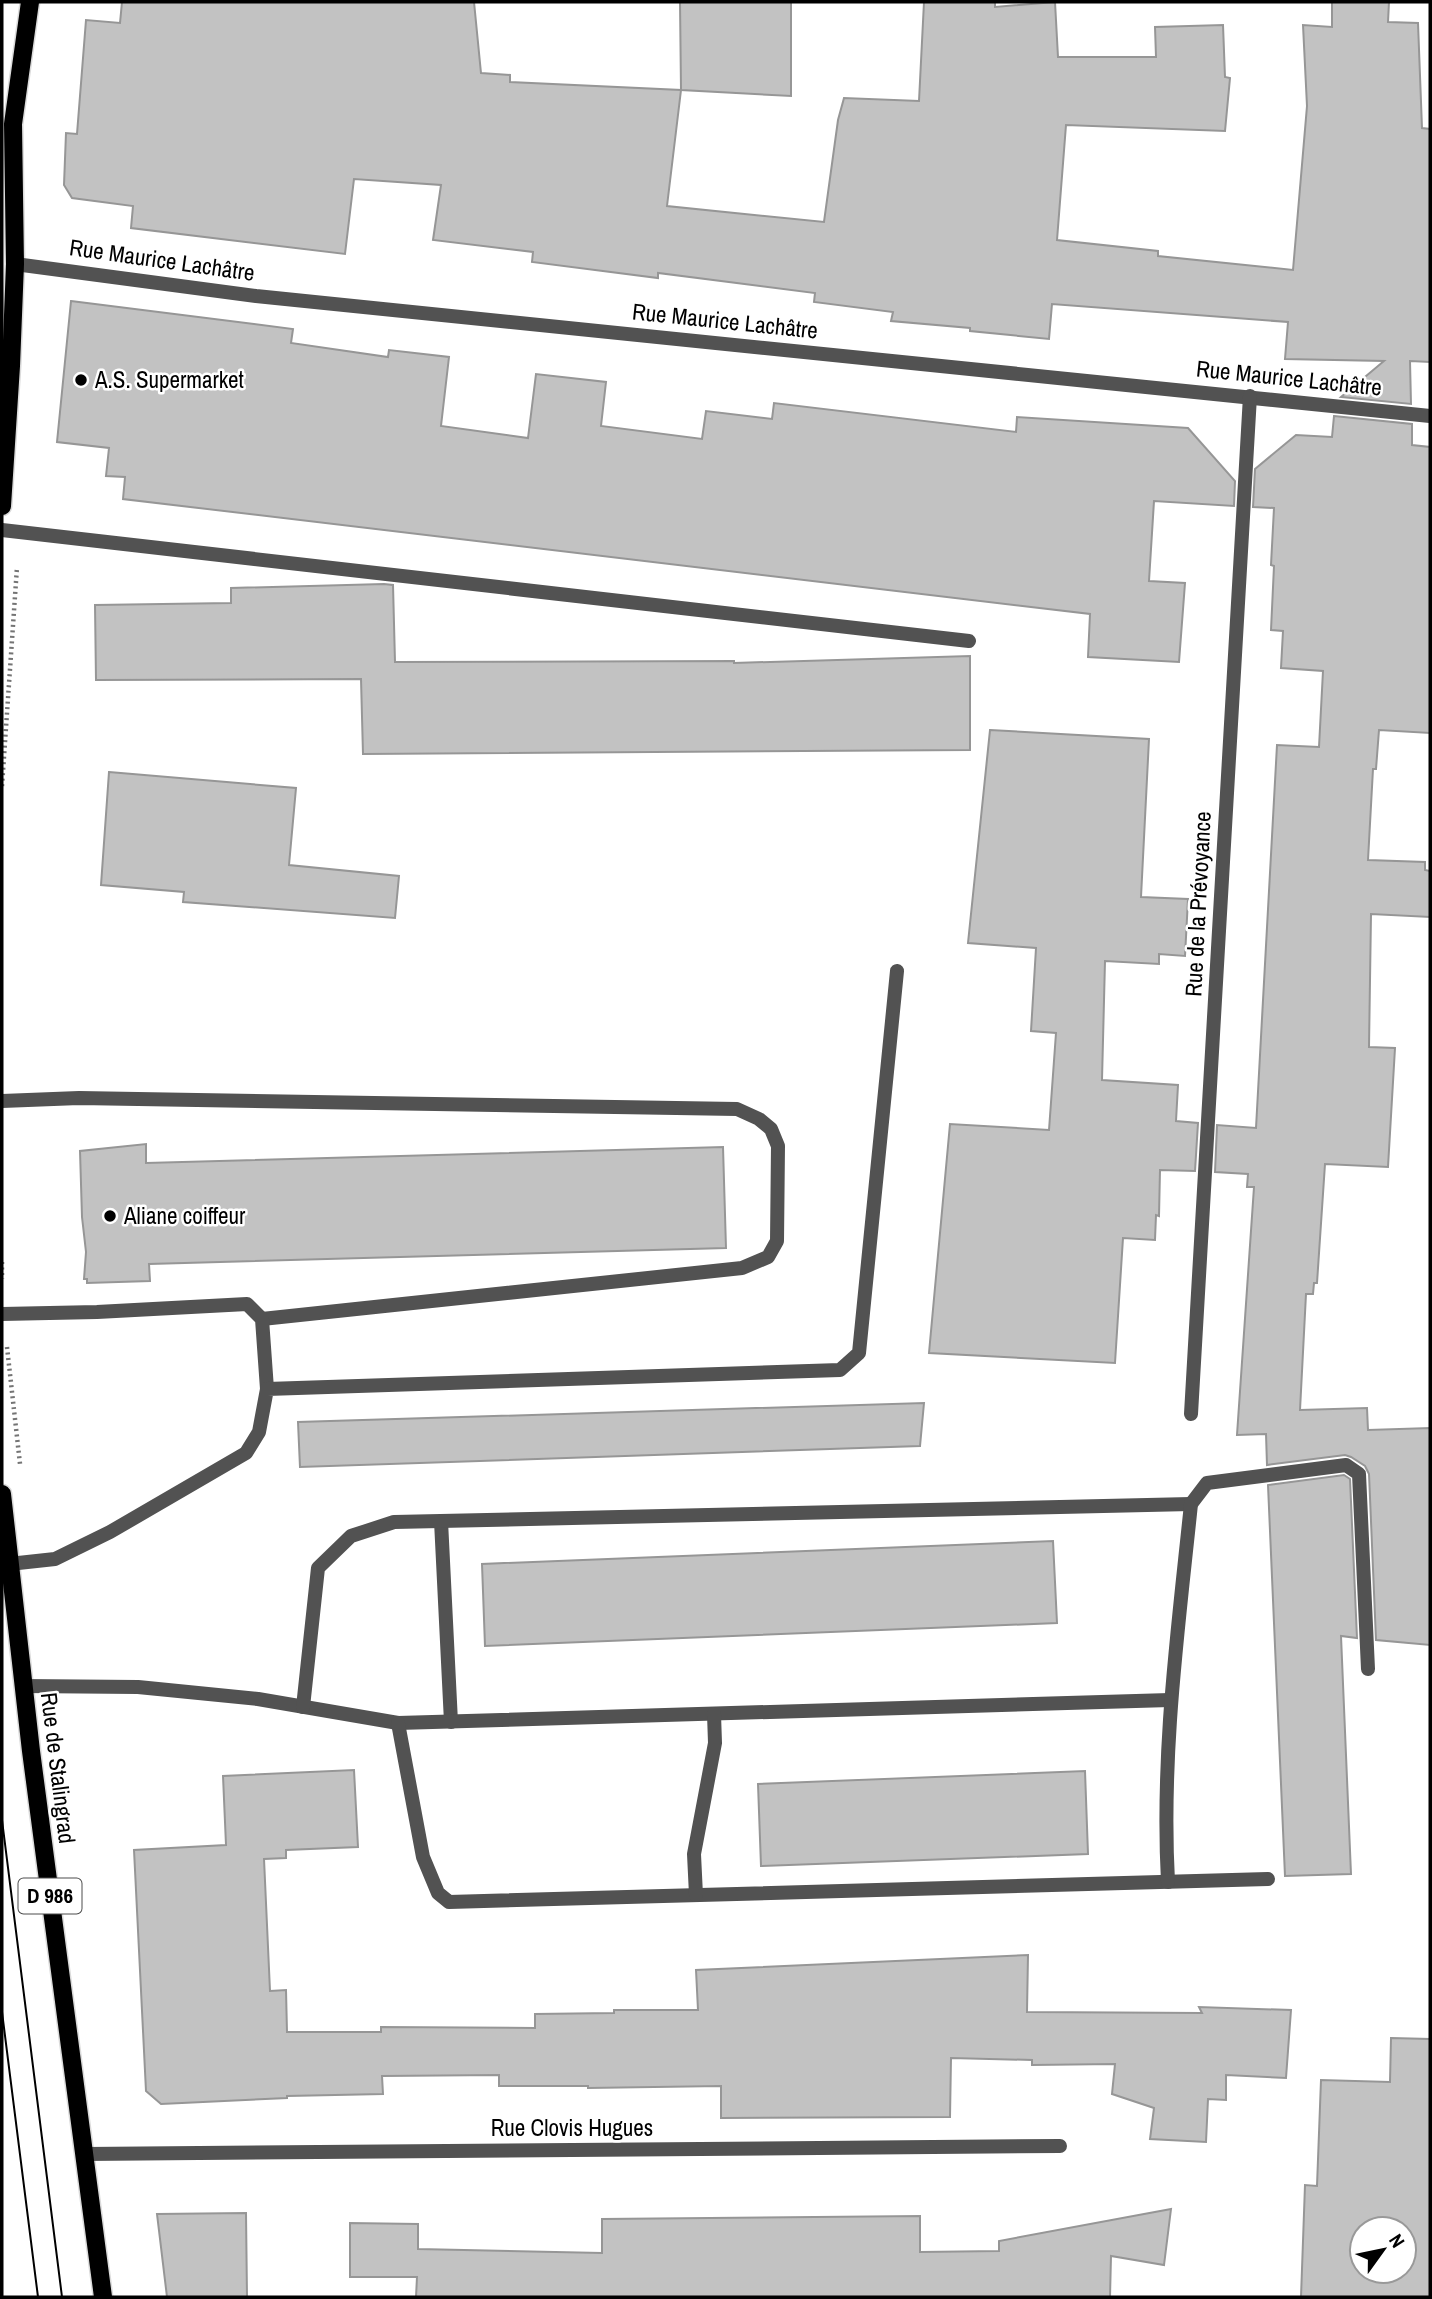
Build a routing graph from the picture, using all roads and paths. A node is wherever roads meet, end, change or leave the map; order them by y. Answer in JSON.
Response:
{"nodes":[{"id":1,"x":30,"y":2,"type":"edge"},
{"id":2,"x":9,"y":263,"type":"edge"},
{"id":3,"x":1250,"y":396,"type":"junction"},
{"id":4,"x":1430,"y":416,"type":"edge"},
{"id":5,"x":2,"y":506,"type":"edge"},
{"id":6,"x":2,"y":530,"type":"edge"},
{"id":7,"x":20,"y":531,"type":"junction"},
{"id":8,"x":969,"y":641,"type":"dead end"},
{"id":9,"x":2,"y":786,"type":"edge"},
{"id":10,"x":897,"y":971,"type":"dead end"},
{"id":11,"x":2,"y":1101,"type":"edge"},
{"id":12,"x":2,"y":1314,"type":"edge"},
{"id":13,"x":262,"y":1319,"type":"junction"},
{"id":14,"x":267,"y":1389,"type":"junction"},
{"id":15,"x":1191,"y":1414,"type":"dead end"},
{"id":16,"x":2,"y":1494,"type":"edge"},
{"id":17,"x":1191,"y":1504,"type":"junction"},
{"id":18,"x":442,"y":1521,"type":"junction"},
{"id":19,"x":9,"y":1564,"type":"junction"},
{"id":20,"x":1368,"y":1669,"type":"dead end"},
{"id":21,"x":23,"y":1686,"type":"junction"},
{"id":22,"x":1170,"y":1700,"type":"junction"},
{"id":23,"x":303,"y":1707,"type":"junction"},
{"id":24,"x":714,"y":1714,"type":"junction"},
{"id":25,"x":451,"y":1722,"type":"junction"},
{"id":26,"x":398,"y":1723,"type":"junction"},
{"id":27,"x":1268,"y":1879,"type":"dead end"},
{"id":28,"x":1168,"y":1882,"type":"junction"},
{"id":29,"x":696,"y":1895,"type":"junction"},
{"id":30,"x":1060,"y":2146,"type":"dead end"},
{"id":31,"x":85,"y":2154,"type":"junction"},
{"id":32,"x":103,"y":2297,"type":"edge"}],
"edges":[{"from":1,"to":2,"type":"main road"},
{"from":2,"to":3,"type":"street","name":"Rue Maurice Lachâtre"},
{"from":2,"to":5,"type":"main road"},
{"from":3,"to":4,"type":"street","name":"Rue Maurice Lachâtre"},
{"from":3,"to":15,"type":"street","name":"Rue de la Prévoyance"},
{"from":6,"to":7,"type":"street"},
{"from":7,"to":8,"type":"street"},
{"from":7,"to":9,"type":"path"},
{"from":10,"to":14,"type":"street"},
{"from":11,"to":13,"type":"street"},
{"from":12,"to":13,"type":"street"},
{"from":13,"to":14,"type":"street"},
{"from":14,"to":19,"type":"street"},
{"from":16,"to":19,"type":"main road","name":"Rue de Stalingrad","number":"D 986"},
{"from":17,"to":18,"type":"street"},
{"from":17,"to":20,"type":"street"},
{"from":17,"to":22,"type":"street"},
{"from":18,"to":23,"type":"street"},
{"from":18,"to":25,"type":"street"},
{"from":19,"to":21,"type":"main road","name":"Rue de Stalingrad","number":"D 986"},
{"from":21,"to":23,"type":"street"},
{"from":21,"to":31,"type":"main road","name":"Rue de Stalingrad","number":"D 986"},
{"from":22,"to":24,"type":"street"},
{"from":22,"to":28,"type":"street"},
{"from":23,"to":26,"type":"street"},
{"from":24,"to":25,"type":"street"},
{"from":24,"to":29,"type":"street"},
{"from":25,"to":26,"type":"street"},
{"from":26,"to":29,"type":"street"},
{"from":27,"to":28,"type":"street"},
{"from":28,"to":29,"type":"street"},
{"from":30,"to":31,"type":"street","name":"Rue Clovis Hugues"},
{"from":31,"to":32,"type":"main road","name":"Rue de Stalingrad","number":"D 986"}]}
